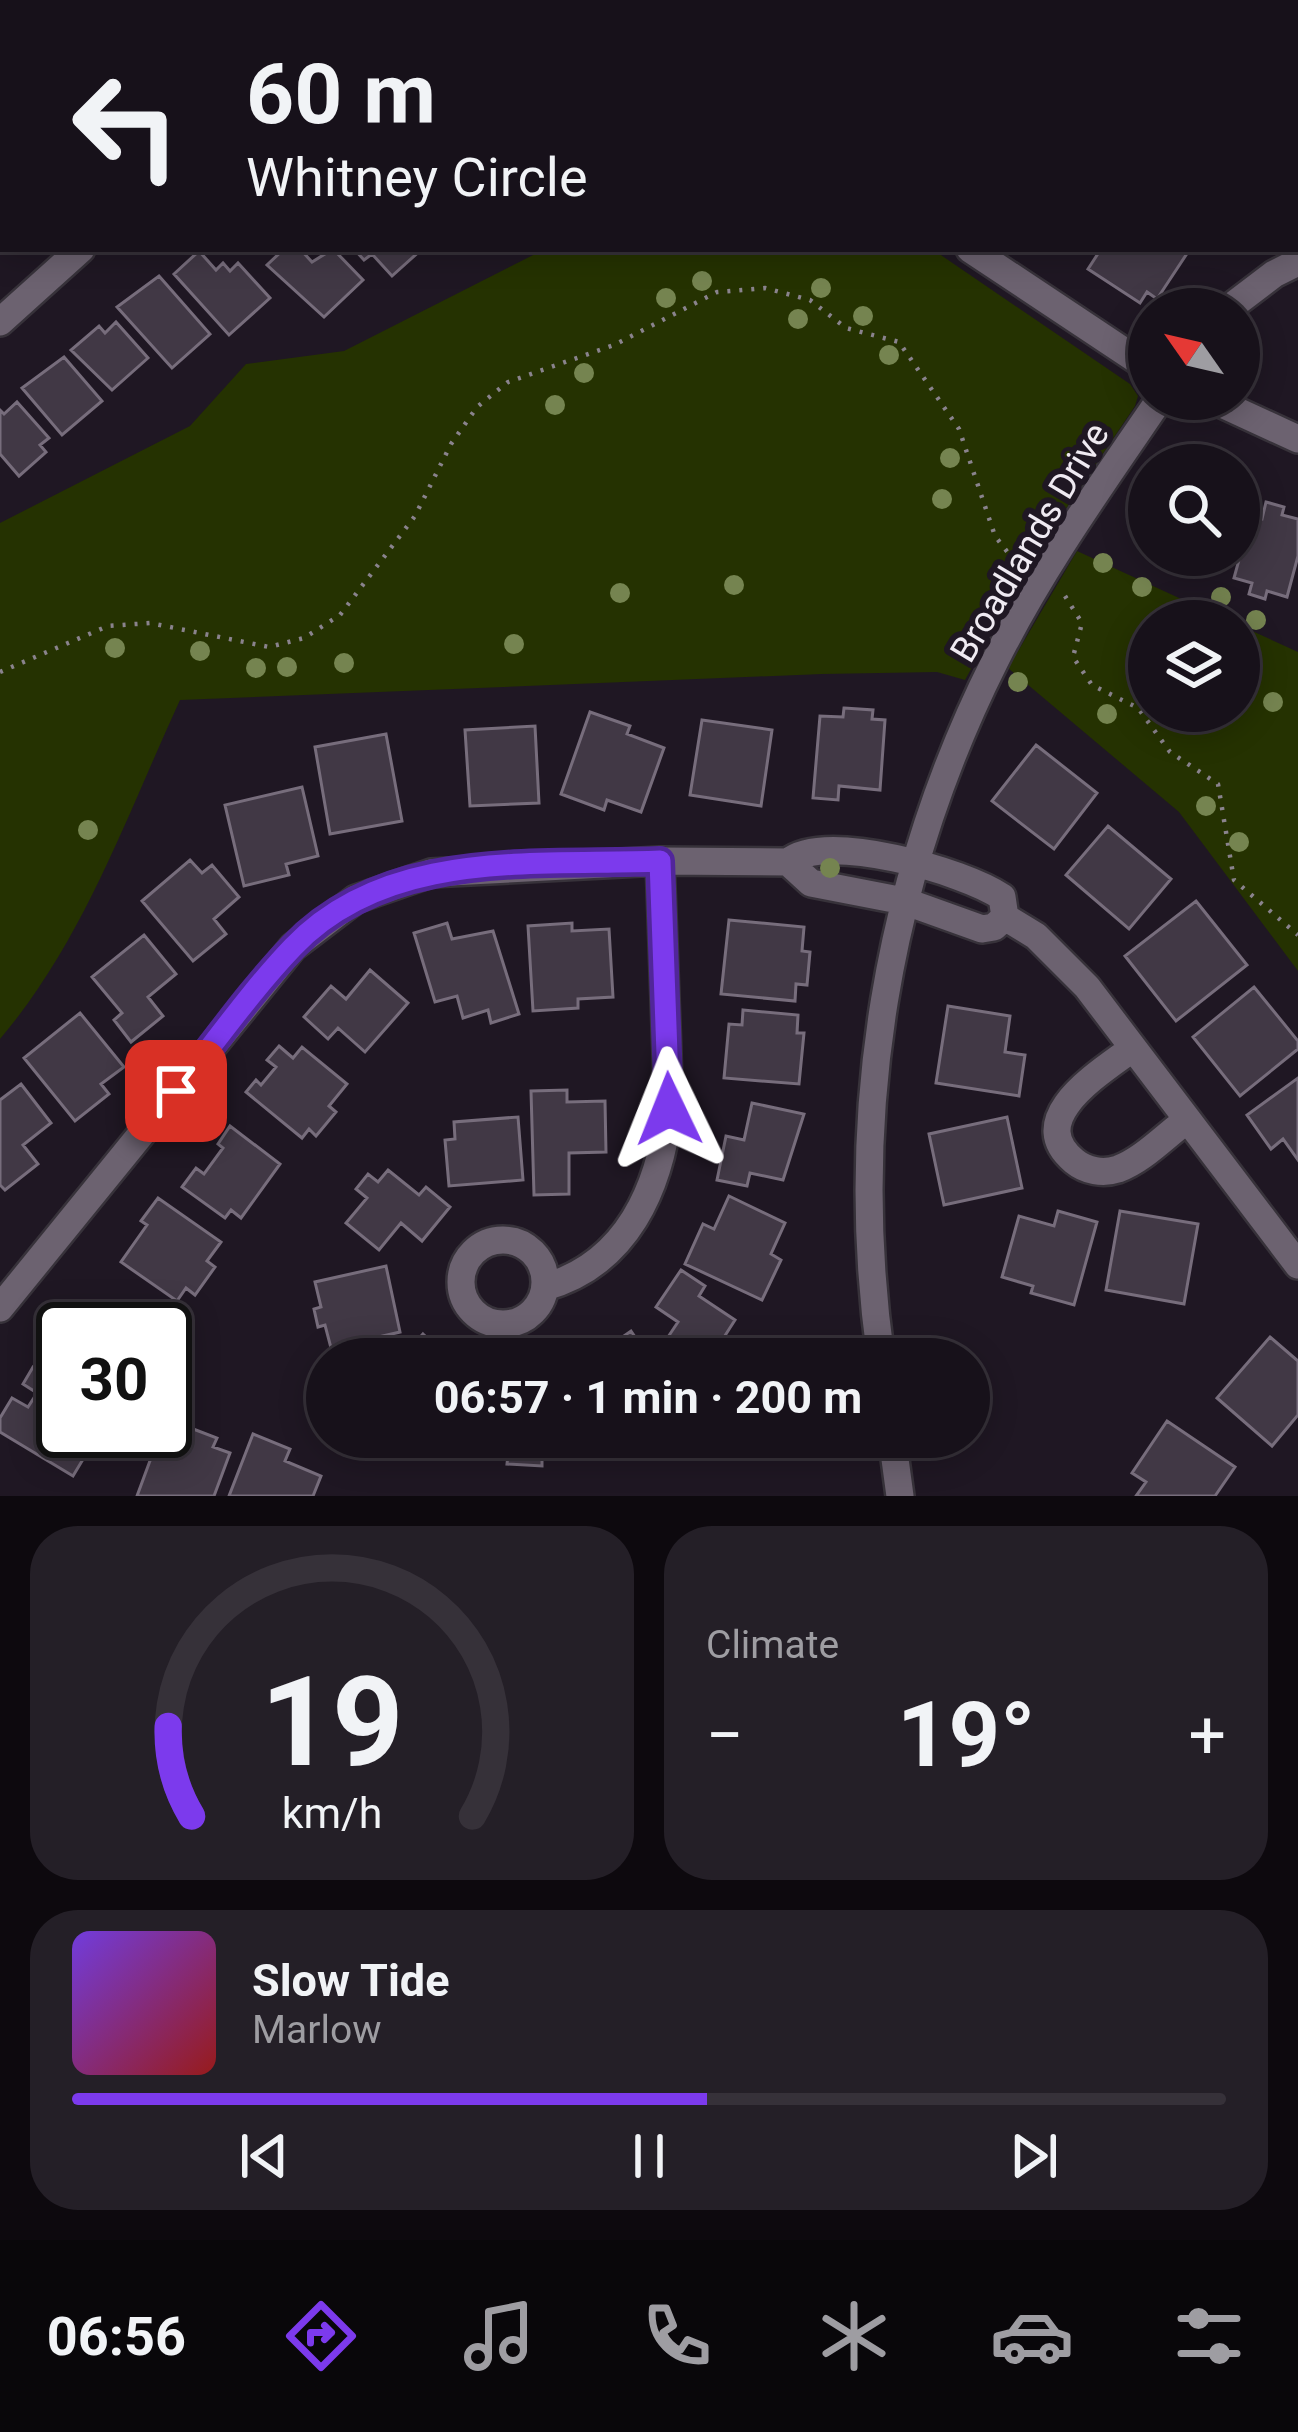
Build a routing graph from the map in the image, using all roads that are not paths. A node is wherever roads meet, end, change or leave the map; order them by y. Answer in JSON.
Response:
{"nodes":[{"id":1,"x":78,"y":252,"type":"edge"},
{"id":2,"x":975,"y":252,"type":"edge"},
{"id":3,"x":1298,"y":262,"type":"edge"},
{"id":4,"x":1256,"y":288,"type":"edge"},
{"id":5,"x":0,"y":322,"type":"edge"},
{"id":6,"x":1128,"y":354,"type":"edge"},
{"id":7,"x":1146,"y":420,"type":"edge"},
{"id":8,"x":1256,"y":420,"type":"edge"},
{"id":9,"x":1298,"y":439,"type":"edge"},
{"id":10,"x":660,"y":861,"type":"junction"},
{"id":11,"x":788,"y":862,"type":"junction"},
{"id":12,"x":913,"y":864,"type":"junction"},
{"id":13,"x":904,"y":902,"type":"junction"},
{"id":14,"x":1005,"y":917,"type":"junction"},
{"id":15,"x":1132,"y":1048,"type":"junction"},
{"id":16,"x":1187,"y":1120,"type":"junction"},
{"id":17,"x":1298,"y":1265,"type":"edge"},
{"id":18,"x":545,"y":1287,"type":"dead end"},
{"id":19,"x":0,"y":1308,"type":"edge"},
{"id":20,"x":879,"y":1338,"type":"edge"},
{"id":21,"x":895,"y":1458,"type":"edge"},
{"id":22,"x":900,"y":1496,"type":"edge"}],
"edges":[{"from":1,"to":5,"type":"street"},
{"from":2,"to":6,"type":"street"},
{"from":3,"to":4,"type":"street"},
{"from":7,"to":12,"type":"street","name":"Broadlands Drive"},
{"from":8,"to":9,"type":"street"},
{"from":10,"to":11,"type":"street"},
{"from":10,"to":18,"type":"street"},
{"from":10,"to":19,"type":"street"},
{"from":11,"to":12,"type":"street"},
{"from":11,"to":13,"type":"street"},
{"from":12,"to":13,"type":"street","name":"Broadlands Drive"},
{"from":12,"to":14,"type":"street"},
{"from":13,"to":14,"type":"street"},
{"from":13,"to":20,"type":"street","name":"Broadlands Drive"},
{"from":14,"to":15,"type":"street"},
{"from":15,"to":16,"type":"street"},
{"from":15,"to":16,"type":"street"},
{"from":16,"to":17,"type":"street"},
{"from":21,"to":22,"type":"street"}]}
